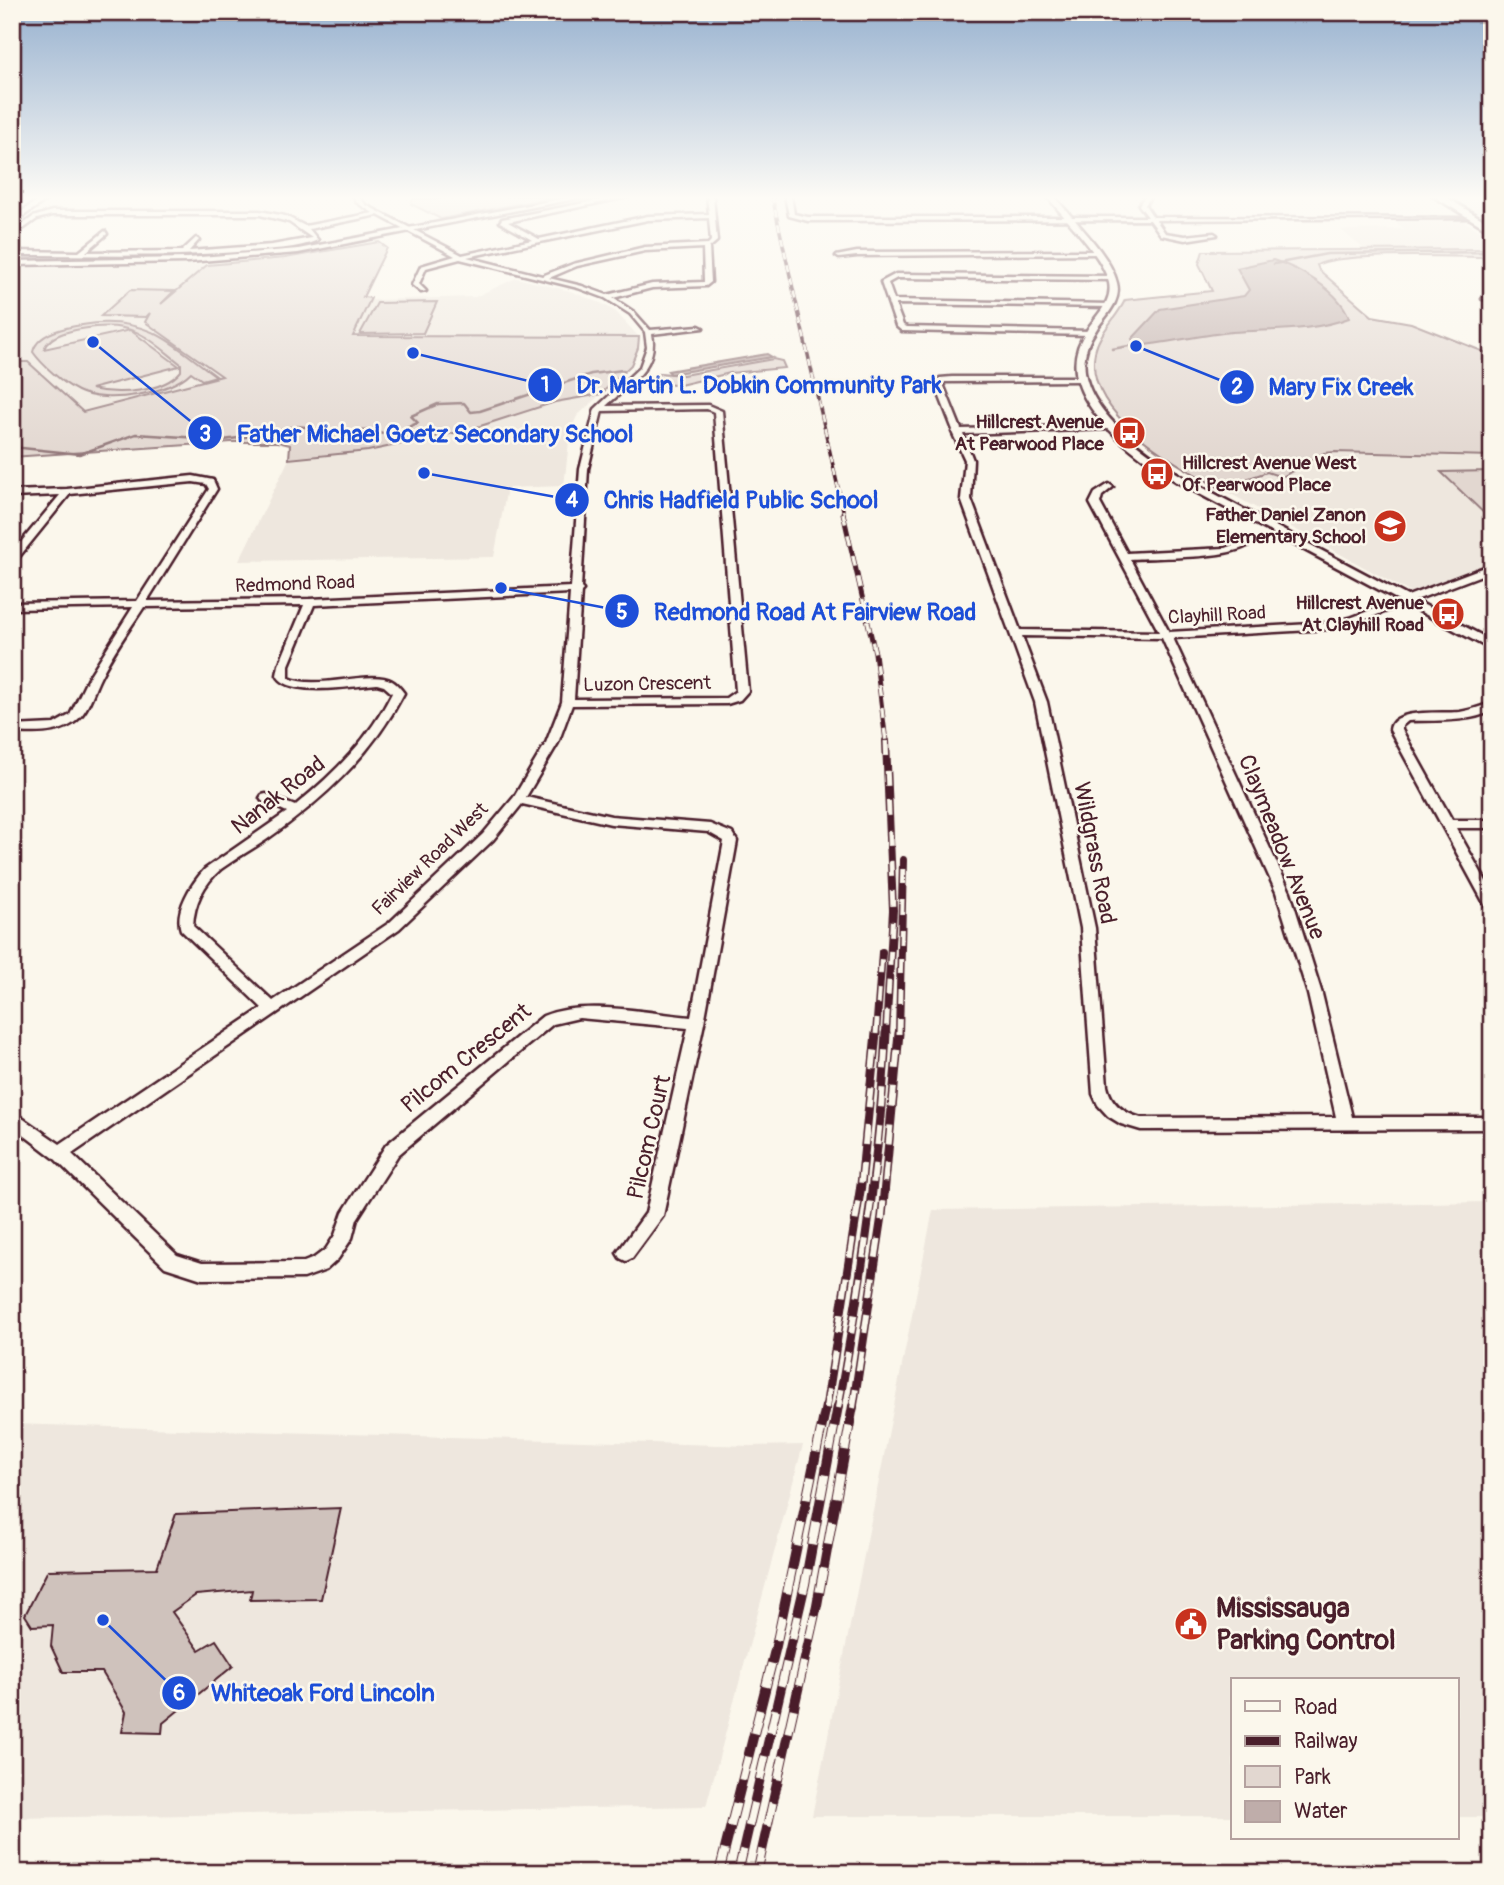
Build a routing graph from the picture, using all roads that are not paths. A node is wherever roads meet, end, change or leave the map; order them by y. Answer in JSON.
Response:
{"nodes":[{"id":1,"x":415,"y":284,"type":"edge"},
{"id":2,"x":562,"y":284,"type":"edge"},
{"id":3,"x":706,"y":284,"type":"edge"},
{"id":4,"x":885,"y":284,"type":"edge"},
{"id":5,"x":1113,"y":284,"type":"edge"},
{"id":6,"x":423,"y":292,"type":"dead end"},
{"id":7,"x":607,"y":297,"type":"junction"},
{"id":8,"x":892,"y":302,"type":"junction"},
{"id":9,"x":1109,"y":305,"type":"junction"},
{"id":10,"x":699,"y":328,"type":"dead end"},
{"id":11,"x":648,"y":332,"type":"junction"},
{"id":12,"x":1088,"y":333,"type":"junction"},
{"id":13,"x":1082,"y":379,"type":"junction"},
{"id":14,"x":599,"y":409,"type":"junction"},
{"id":15,"x":1111,"y":427,"type":"junction"},
{"id":16,"x":956,"y":432,"type":"junction"},
{"id":17,"x":1110,"y":487,"type":"dead end"},
{"id":18,"x":67,"y":492,"type":"junction"},
{"id":19,"x":12,"y":494,"type":"edge"},
{"id":20,"x":1248,"y":542,"type":"dead end"},
{"id":21,"x":1122,"y":556,"type":"junction"},
{"id":22,"x":12,"y":560,"type":"edge"},
{"id":23,"x":1492,"y":567,"type":"edge"},
{"id":24,"x":578,"y":590,"type":"junction"},
{"id":25,"x":1407,"y":601,"type":"junction"},
{"id":26,"x":310,"y":602,"type":"junction"},
{"id":27,"x":139,"y":605,"type":"junction"},
{"id":28,"x":12,"y":606,"type":"edge"},
{"id":29,"x":1017,"y":633,"type":"junction"},
{"id":30,"x":1166,"y":635,"type":"junction"},
{"id":31,"x":1492,"y":646,"type":"edge"},
{"id":32,"x":568,"y":702,"type":"junction"},
{"id":33,"x":1492,"y":706,"type":"edge"},
{"id":34,"x":12,"y":729,"type":"edge"},
{"id":35,"x":266,"y":798,"type":"dead end"},
{"id":36,"x":519,"y":799,"type":"junction"},
{"id":37,"x":298,"y":811,"type":"junction"},
{"id":38,"x":1446,"y":824,"type":"junction"},
{"id":39,"x":1492,"y":824,"type":"edge"},
{"id":40,"x":1492,"y":905,"type":"edge"},
{"id":41,"x":271,"y":1008,"type":"junction"},
{"id":42,"x":697,"y":1023,"type":"junction"},
{"id":43,"x":12,"y":1117,"type":"edge"},
{"id":44,"x":1345,"y":1123,"type":"junction"},
{"id":45,"x":1492,"y":1123,"type":"edge"},
{"id":46,"x":60,"y":1153,"type":"junction"},
{"id":47,"x":626,"y":1252,"type":"dead end"}],
"edges":[{"from":1,"to":6,"type":"street"},
{"from":2,"to":7,"type":"street"},
{"from":3,"to":7,"type":"street"},
{"from":4,"to":8,"type":"street"},
{"from":5,"to":9,"type":"street"},
{"from":7,"to":11,"type":"street"},
{"from":8,"to":9,"type":"street"},
{"from":8,"to":12,"type":"street"},
{"from":9,"to":12,"type":"street"},
{"from":10,"to":11,"type":"street"},
{"from":11,"to":14,"type":"street"},
{"from":12,"to":13,"type":"street"},
{"from":13,"to":15,"type":"street"},
{"from":13,"to":16,"type":"street","name":"Wildgrass Road"},
{"from":14,"to":24,"type":"street","name":"Fairview Road West"},
{"from":14,"to":32,"type":"street","name":"Luzon Crescent"},
{"from":15,"to":16,"type":"street"},
{"from":15,"to":25,"type":"street"},
{"from":16,"to":29,"type":"street","name":"Wildgrass Road"},
{"from":17,"to":21,"type":"street","name":"Claymeadow Avenue"},
{"from":18,"to":19,"type":"street"},
{"from":18,"to":22,"type":"street"},
{"from":18,"to":27,"type":"street"},
{"from":20,"to":21,"type":"street"},
{"from":21,"to":30,"type":"street","name":"Claymeadow Avenue"},
{"from":23,"to":25,"type":"street","name":"Clayhill Road"},
{"from":24,"to":26,"type":"street","name":"Redmond Road"},
{"from":24,"to":32,"type":"street","name":"Fairview Road West"},
{"from":25,"to":30,"type":"street","name":"Clayhill Road"},
{"from":25,"to":31,"type":"street"},
{"from":26,"to":27,"type":"street","name":"Redmond Road"},
{"from":26,"to":37,"type":"street","name":"Nanak Road"},
{"from":27,"to":28,"type":"street","name":"Redmond Road"},
{"from":27,"to":34,"type":"street"},
{"from":29,"to":30,"type":"street","name":"Clayhill Road"},
{"from":29,"to":44,"type":"street","name":"Wildgrass Road"},
{"from":30,"to":44,"type":"street","name":"Claymeadow Avenue"},
{"from":32,"to":36,"type":"street","name":"Fairview Road West"},
{"from":33,"to":38,"type":"street"},
{"from":35,"to":37,"type":"street"},
{"from":36,"to":41,"type":"street","name":"Fairview Road West"},
{"from":36,"to":42,"type":"street"},
{"from":37,"to":41,"type":"street","name":"Nanak Road"},
{"from":38,"to":39,"type":"street"},
{"from":38,"to":40,"type":"street"},
{"from":41,"to":46,"type":"street","name":"Fairview Road West"},
{"from":42,"to":46,"type":"street","name":"Pilcom Crescent"},
{"from":42,"to":47,"type":"street","name":"Pilcom Court"},
{"from":43,"to":46,"type":"street","name":"Pilcom Crescent"},
{"from":44,"to":45,"type":"street","name":"Wildgrass Road"}]}
